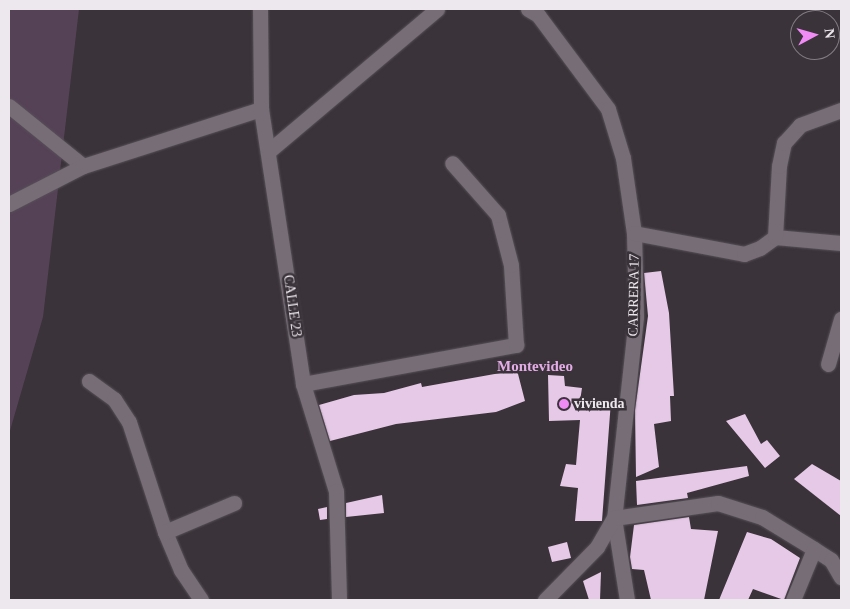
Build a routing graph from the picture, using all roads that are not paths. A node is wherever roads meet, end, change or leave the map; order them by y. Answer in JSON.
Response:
{"nodes":[{"id":1,"x":260,"y":9,"type":"edge"},
{"id":2,"x":437,"y":9,"type":"edge"},
{"id":3,"x":535,"y":11,"type":"edge"},
{"id":4,"x":9,"y":106,"type":"edge"},
{"id":5,"x":261,"y":109,"type":"junction"},
{"id":6,"x":841,"y":110,"type":"edge"},
{"id":7,"x":269,"y":151,"type":"junction"},
{"id":8,"x":452,"y":163,"type":"dead end"},
{"id":9,"x":83,"y":166,"type":"junction"},
{"id":10,"x":9,"y":204,"type":"edge"},
{"id":11,"x":634,"y":233,"type":"junction"},
{"id":12,"x":775,"y":237,"type":"junction"},
{"id":13,"x":841,"y":243,"type":"edge"},
{"id":14,"x":841,"y":319,"type":"edge"},
{"id":15,"x":828,"y":364,"type":"dead end"},
{"id":16,"x":89,"y":381,"type":"dead end"},
{"id":17,"x":304,"y":384,"type":"junction"},
{"id":18,"x":234,"y":503,"type":"dead end"},
{"id":19,"x":614,"y":518,"type":"junction"},
{"id":20,"x":165,"y":532,"type":"junction"},
{"id":21,"x":814,"y":549,"type":"junction"},
{"id":22,"x":841,"y":578,"type":"edge"},
{"id":23,"x":200,"y":600,"type":"edge"},
{"id":24,"x":336,"y":600,"type":"edge"},
{"id":25,"x":545,"y":600,"type":"edge"},
{"id":26,"x":627,"y":600,"type":"edge"},
{"id":27,"x":792,"y":600,"type":"edge"}],
"edges":[{"from":1,"to":5,"type":"street","name":"CALLE 23"},
{"from":2,"to":7,"type":"street"},
{"from":3,"to":11,"type":"street","name":"CARRERA 17"},
{"from":4,"to":9,"type":"street"},
{"from":5,"to":7,"type":"street","name":"CALLE 23"},
{"from":5,"to":9,"type":"street"},
{"from":6,"to":12,"type":"street"},
{"from":7,"to":17,"type":"street","name":"CALLE 23"},
{"from":8,"to":17,"type":"street"},
{"from":9,"to":10,"type":"street"},
{"from":11,"to":12,"type":"street"},
{"from":11,"to":19,"type":"street","name":"CARRERA 17"},
{"from":12,"to":13,"type":"street"},
{"from":14,"to":15,"type":"street"},
{"from":16,"to":20,"type":"street"},
{"from":17,"to":24,"type":"street","name":"CALLE 23"},
{"from":18,"to":20,"type":"street"},
{"from":19,"to":21,"type":"street"},
{"from":19,"to":25,"type":"street"},
{"from":19,"to":26,"type":"street","name":"CARRERA 17"},
{"from":20,"to":23,"type":"street"},
{"from":21,"to":22,"type":"street"},
{"from":21,"to":27,"type":"street"}]}
